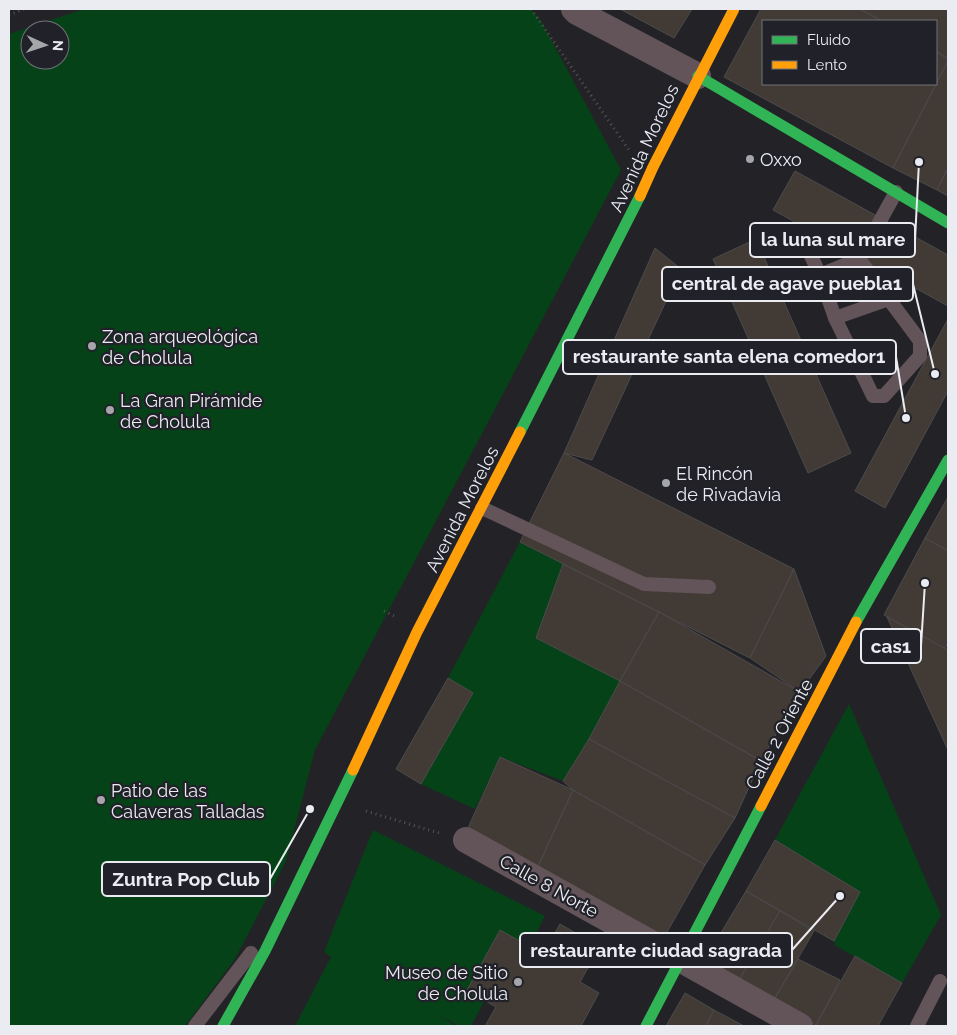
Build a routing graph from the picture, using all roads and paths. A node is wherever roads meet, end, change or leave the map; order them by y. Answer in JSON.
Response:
{"nodes":[{"id":1,"x":24,"y":9,"type":"edge"},
{"id":2,"x":531,"y":9,"type":"edge"},
{"id":3,"x":574,"y":9,"type":"edge"},
{"id":4,"x":734,"y":9,"type":"edge"},
{"id":5,"x":9,"y":16,"type":"edge"},
{"id":6,"x":698,"y":76,"type":"junction"},
{"id":7,"x":631,"y":153,"type":"dead end"},
{"id":8,"x":896,"y":192,"type":"junction"},
{"id":9,"x":948,"y":223,"type":"edge"},
{"id":10,"x":804,"y":241,"type":"dead end"},
{"id":11,"x":859,"y":259,"type":"junction"},
{"id":12,"x":820,"y":275,"type":"junction"},
{"id":13,"x":889,"y":299,"type":"junction"},
{"id":14,"x":835,"y":318,"type":"junction"},
{"id":15,"x":948,"y":460,"type":"edge"},
{"id":16,"x":482,"y":508,"type":"junction"},
{"id":17,"x":709,"y":587,"type":"dead end"},
{"id":18,"x":384,"y":611,"type":"dead end"},
{"id":19,"x":389,"y":613,"type":"dead end"},
{"id":20,"x":338,"y":803,"type":"junction"},
{"id":21,"x":466,"y":840,"type":"joint"},
{"id":22,"x":288,"y":904,"type":"junction"},
{"id":23,"x":680,"y":960,"type":"junction"},
{"id":24,"x":940,"y":981,"type":"dead end"},
{"id":25,"x":195,"y":1026,"type":"edge"},
{"id":26,"x":223,"y":1026,"type":"edge"},
{"id":27,"x":646,"y":1026,"type":"edge"},
{"id":28,"x":800,"y":1026,"type":"edge"},
{"id":29,"x":917,"y":1026,"type":"edge"}],
"edges":[{"from":1,"to":5,"type":"path"},
{"from":2,"to":7,"type":"path"},
{"from":3,"to":6,"type":"street"},
{"from":4,"to":6,"type":"main road","name":"Avenida Morelos"},
{"from":6,"to":8,"type":"main road"},
{"from":6,"to":16,"type":"main road","name":"Avenida Morelos"},
{"from":8,"to":9,"type":"main road"},
{"from":8,"to":11,"type":"lane"},
{"from":10,"to":12,"type":"lane"},
{"from":11,"to":12,"type":"lane"},
{"from":11,"to":13,"type":"lane"},
{"from":12,"to":14,"type":"lane"},
{"from":13,"to":14,"type":"lane"},
{"from":13,"to":14,"type":"lane"},
{"from":15,"to":23,"type":"main road","name":"Calle 2 Oriente"},
{"from":16,"to":17,"type":"lane"},
{"from":16,"to":20,"type":"main road","name":"Avenida Morelos"},
{"from":18,"to":19,"type":"path"},
{"from":20,"to":21,"type":"path"},
{"from":20,"to":22,"type":"main road","name":"Avenida Morelos"},
{"from":21,"to":23,"type":"street","name":"Calle 8 Norte"},
{"from":22,"to":25,"type":"lane"},
{"from":22,"to":26,"type":"main road","name":"Avenida Morelos"},
{"from":23,"to":27,"type":"main road","name":"Calle 2 Oriente"},
{"from":23,"to":28,"type":"street","name":"Calle 8 Norte"},
{"from":24,"to":29,"type":"lane"}]}
